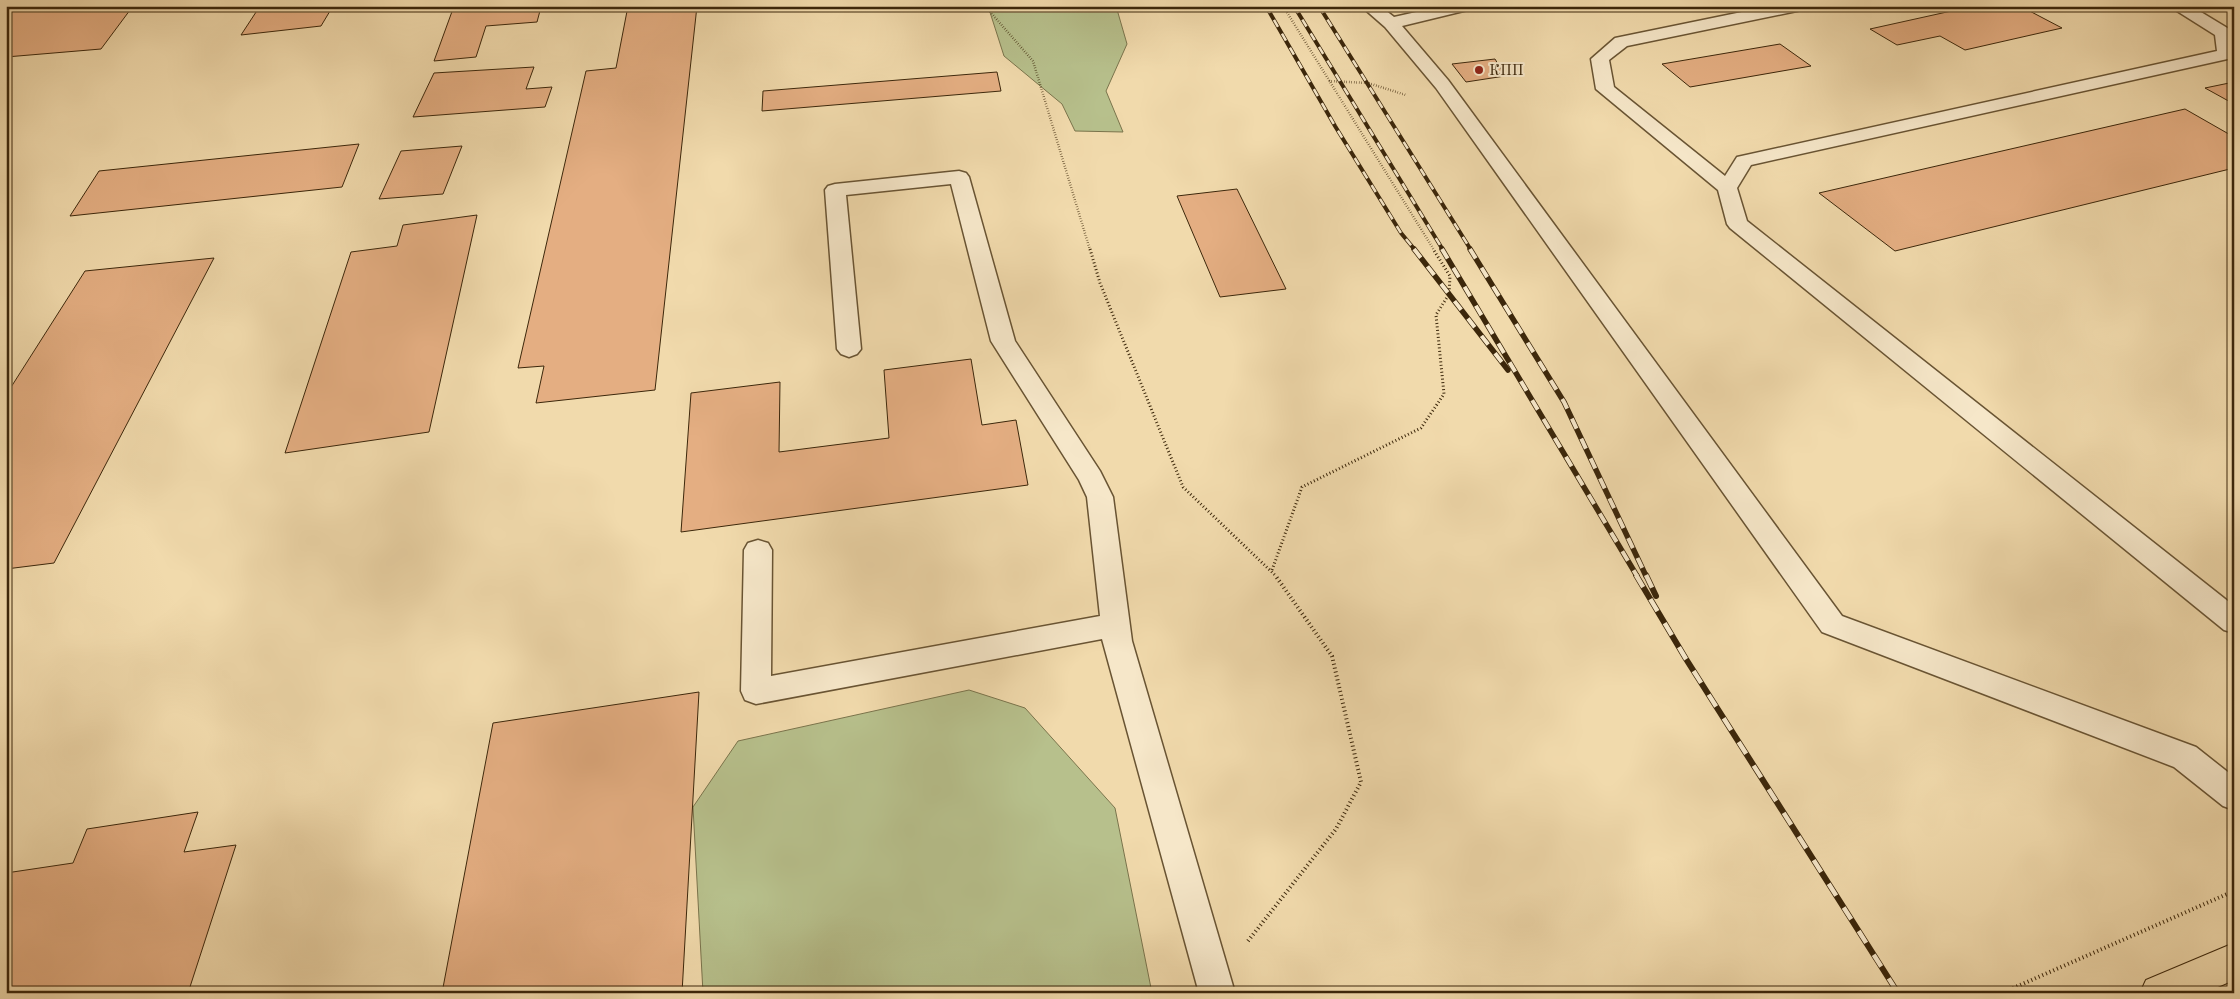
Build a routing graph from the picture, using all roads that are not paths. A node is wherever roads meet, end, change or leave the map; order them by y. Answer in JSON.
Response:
{"nodes":[{"id":1,"x":1369,"y":6,"type":"edge"},
{"id":2,"x":1466,"y":6,"type":"edge"},
{"id":3,"x":1797,"y":6,"type":"edge"},
{"id":4,"x":2177,"y":6,"type":"edge"},
{"id":5,"x":1391,"y":23,"type":"junction"},
{"id":6,"x":1727,"y":188,"type":"junction"},
{"id":7,"x":849,"y":349,"type":"dead end"},
{"id":8,"x":758,"y":550,"type":"dead end"},
{"id":9,"x":2234,"y":622,"type":"edge"},
{"id":10,"x":1114,"y":625,"type":"junction"},
{"id":11,"x":2234,"y":796,"type":"edge"},
{"id":12,"x":2234,"y":961,"type":"edge"},
{"id":13,"x":1215,"y":989,"type":"edge"},
{"id":14,"x":2159,"y":993,"type":"edge"}],
"edges":[{"from":1,"to":5,"type":"lane"},
{"from":2,"to":5,"type":"lane"},
{"from":3,"to":6,"type":"lane"},
{"from":4,"to":6,"type":"lane"},
{"from":5,"to":11,"type":"lane"},
{"from":6,"to":9,"type":"lane"},
{"from":7,"to":10,"type":"lane"},
{"from":8,"to":10,"type":"lane"},
{"from":10,"to":13,"type":"lane"},
{"from":12,"to":14,"type":"main road"}]}
